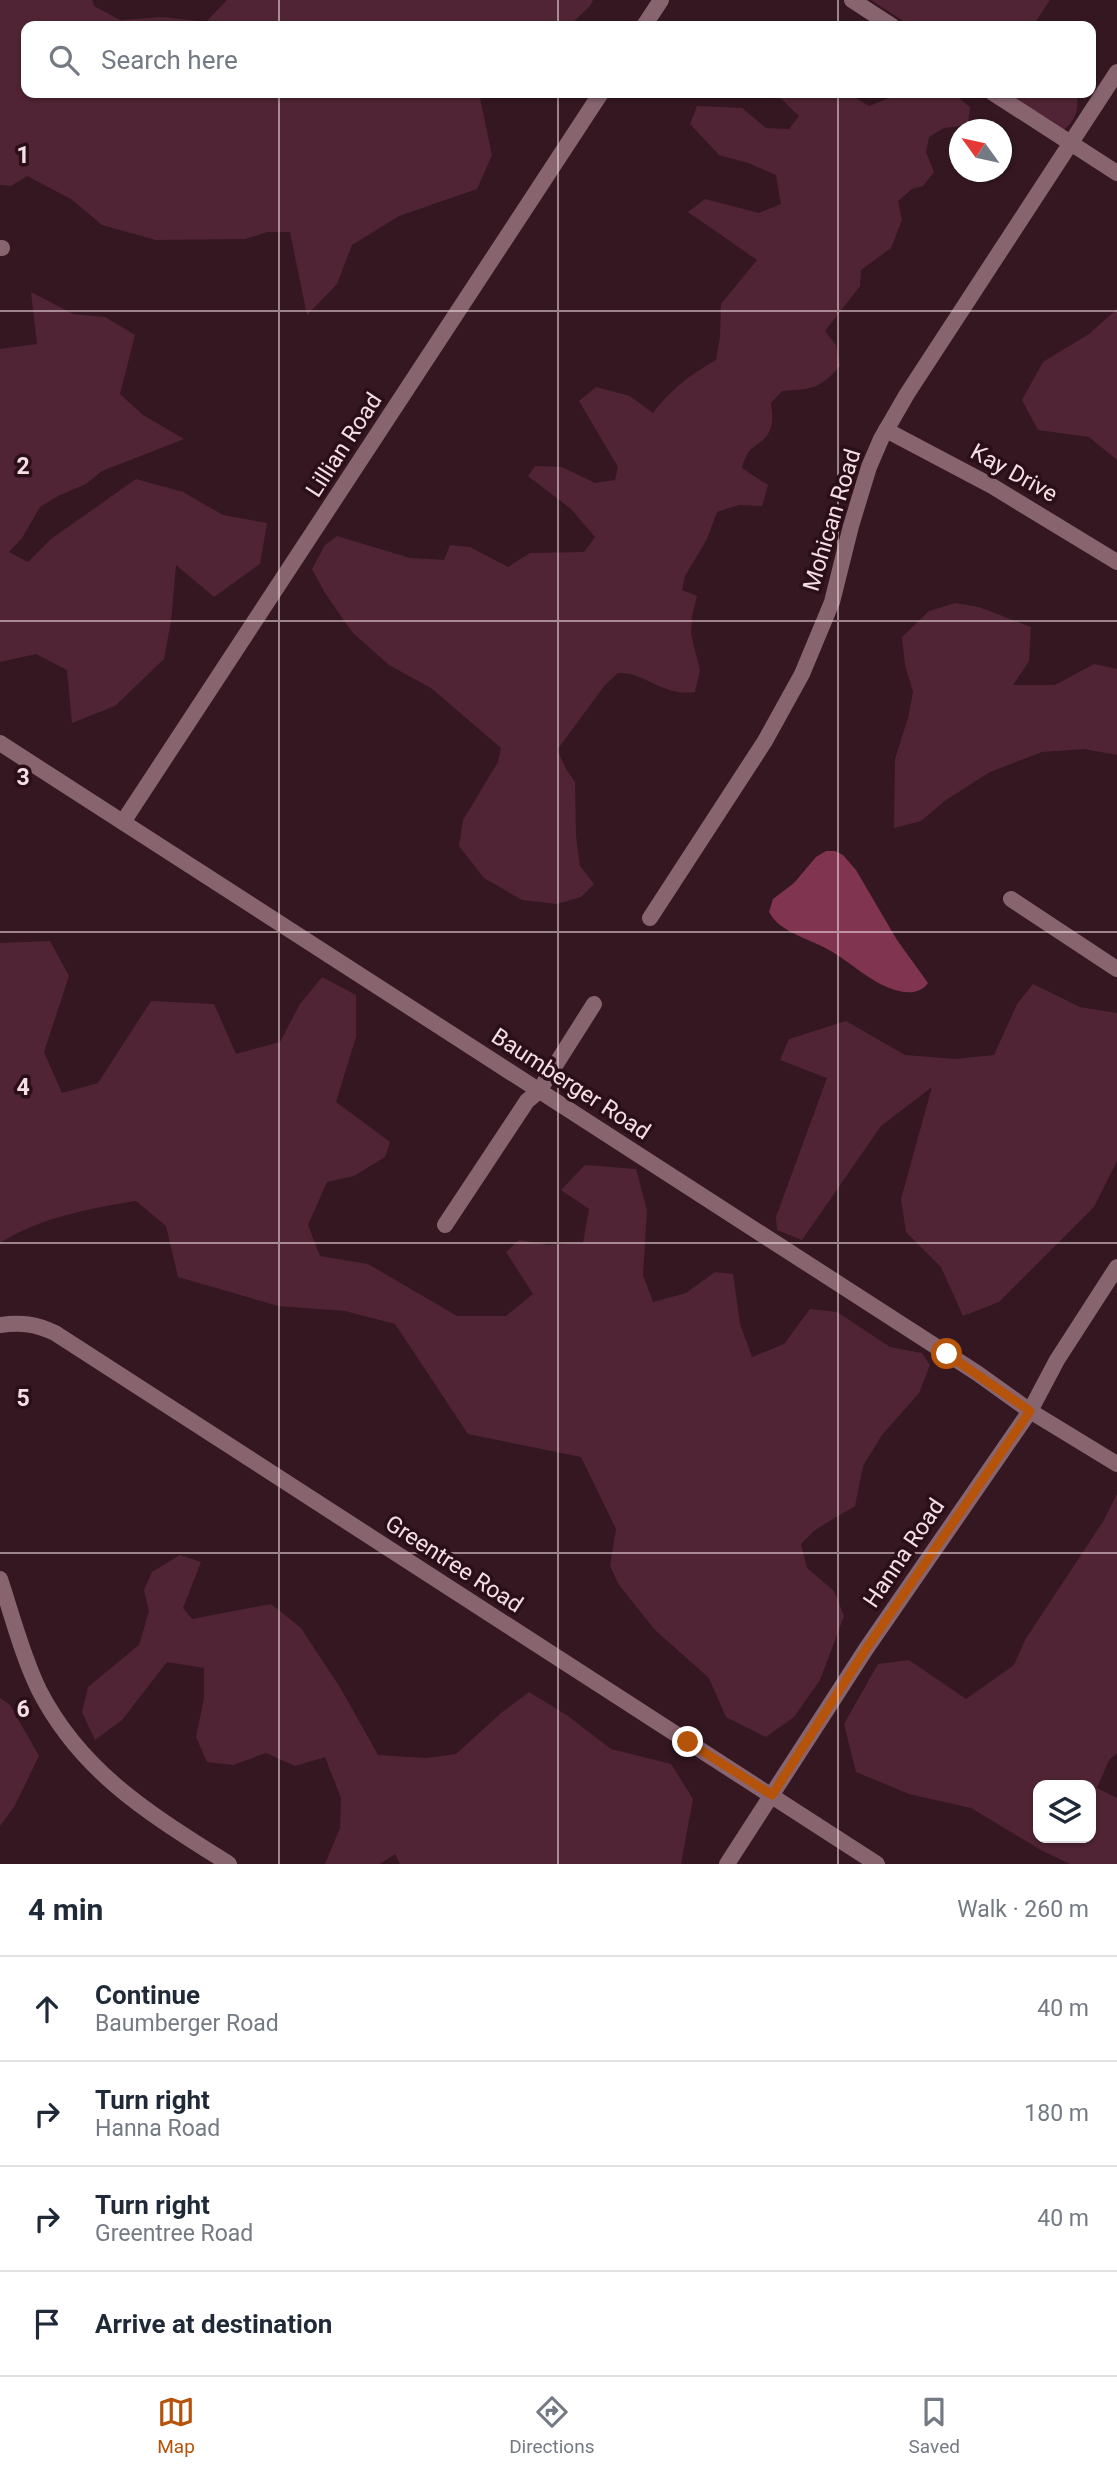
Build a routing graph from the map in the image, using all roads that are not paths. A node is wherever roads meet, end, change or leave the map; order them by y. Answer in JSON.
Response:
{"nodes":[{"id":1,"x":661,"y":0,"type":"edge"},
{"id":2,"x":852,"y":0,"type":"edge"},
{"id":3,"x":647,"y":21,"type":"edge"},
{"id":4,"x":884,"y":21,"type":"edge"},
{"id":5,"x":1117,"y":72,"type":"edge"},
{"id":6,"x":598,"y":98,"type":"edge"},
{"id":7,"x":1001,"y":98,"type":"edge"},
{"id":8,"x":1070,"y":143,"type":"junction"},
{"id":9,"x":1117,"y":173,"type":"edge"},
{"id":10,"x":886,"y":430,"type":"junction"},
{"id":11,"x":1117,"y":562,"type":"edge"},
{"id":12,"x":0,"y":743,"type":"edge"},
{"id":13,"x":123,"y":822,"type":"junction"},
{"id":14,"x":1011,"y":899,"type":"dead end"},
{"id":15,"x":650,"y":918,"type":"dead end"},
{"id":16,"x":1117,"y":968,"type":"edge"},
{"id":17,"x":594,"y":1004,"type":"dead end"},
{"id":18,"x":539,"y":1091,"type":"junction"},
{"id":19,"x":446,"y":1225,"type":"dead end"},
{"id":20,"x":1117,"y":1267,"type":"edge"},
{"id":21,"x":0,"y":1325,"type":"edge"},
{"id":22,"x":1030,"y":1411,"type":"junction"},
{"id":23,"x":1117,"y":1464,"type":"edge"},
{"id":24,"x":0,"y":1579,"type":"edge"},
{"id":25,"x":772,"y":1795,"type":"junction"},
{"id":26,"x":229,"y":1864,"type":"edge"},
{"id":27,"x":727,"y":1864,"type":"edge"},
{"id":28,"x":877,"y":1864,"type":"edge"}],
"edges":[{"from":1,"to":3,"type":"street"},
{"from":2,"to":4,"type":"street"},
{"from":5,"to":8,"type":"street","name":"Mohican Road"},
{"from":6,"to":13,"type":"street","name":"Lillian Road"},
{"from":7,"to":8,"type":"street"},
{"from":8,"to":9,"type":"street"},
{"from":8,"to":10,"type":"street","name":"Mohican Road"},
{"from":10,"to":11,"type":"street","name":"Kay Drive"},
{"from":10,"to":15,"type":"street","name":"Mohican Road"},
{"from":12,"to":13,"type":"street","name":"Baumberger Road"},
{"from":13,"to":18,"type":"street","name":"Baumberger Road"},
{"from":14,"to":16,"type":"street"},
{"from":17,"to":18,"type":"street"},
{"from":18,"to":19,"type":"street"},
{"from":18,"to":22,"type":"street","name":"Baumberger Road"},
{"from":20,"to":22,"type":"street","name":"Hanna Road"},
{"from":21,"to":25,"type":"street","name":"Greentree Road"},
{"from":22,"to":23,"type":"street","name":"Baumberger Road"},
{"from":22,"to":25,"type":"street","name":"Hanna Road"},
{"from":24,"to":26,"type":"street"},
{"from":25,"to":27,"type":"street","name":"Hanna Road"},
{"from":25,"to":28,"type":"street","name":"Greentree Road"}]}
